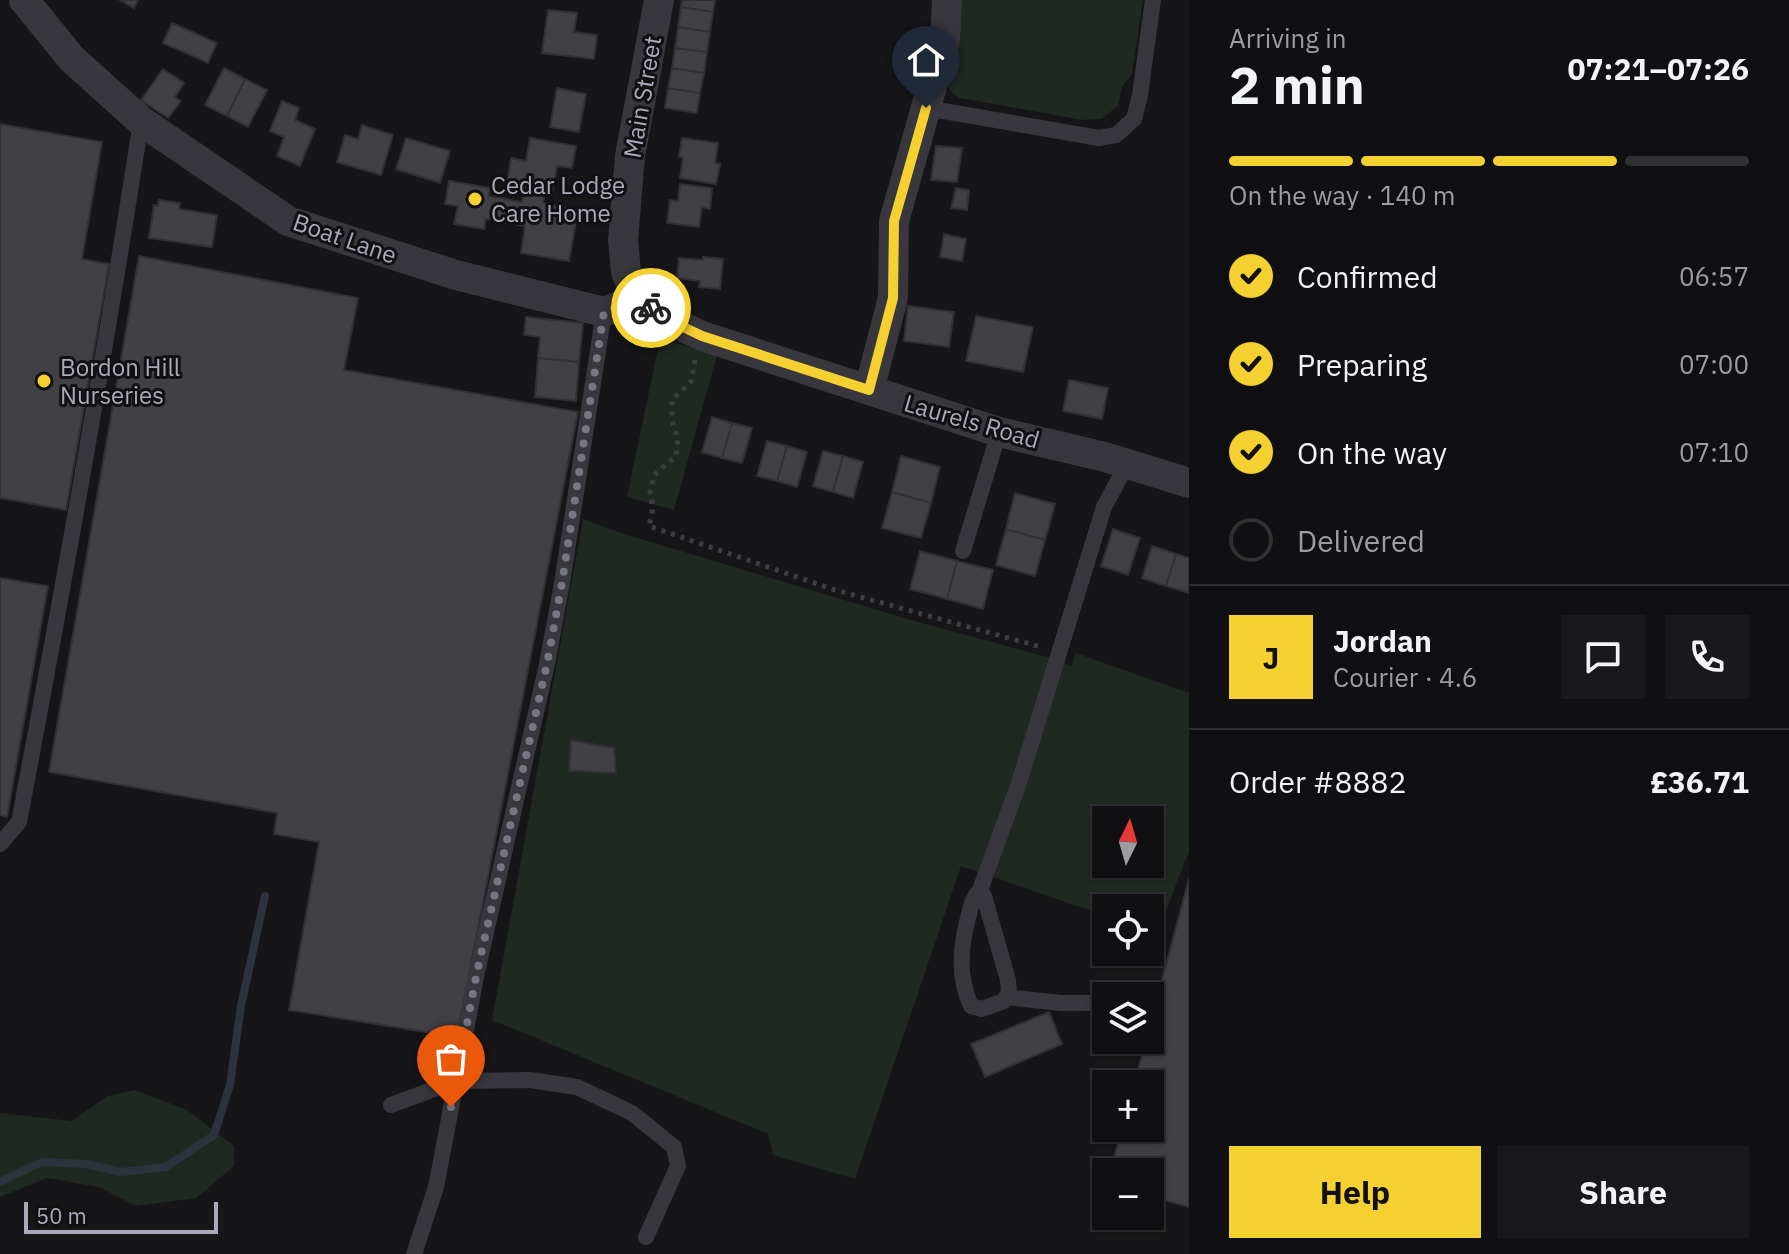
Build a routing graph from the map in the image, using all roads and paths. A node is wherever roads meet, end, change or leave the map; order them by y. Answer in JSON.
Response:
{"nodes":[{"id":1,"x":24,"y":0,"type":"edge"},
{"id":2,"x":659,"y":0,"type":"edge"},
{"id":3,"x":947,"y":0,"type":"edge"},
{"id":4,"x":1153,"y":0,"type":"edge"},
{"id":5,"x":926,"y":108,"type":"junction"},
{"id":6,"x":141,"y":121,"type":"junction"},
{"id":7,"x":633,"y":288,"type":"junction"},
{"id":8,"x":604,"y":312,"type":"junction"},
{"id":9,"x":702,"y":336,"type":"junction"},
{"id":10,"x":869,"y":390,"type":"junction"},
{"id":11,"x":999,"y":432,"type":"junction"},
{"id":12,"x":1127,"y":464,"type":"junction"},
{"id":13,"x":1189,"y":483,"type":"edge"},
{"id":14,"x":963,"y":551,"type":"dead end"},
{"id":15,"x":1050,"y":650,"type":"dead end"},
{"id":16,"x":0,"y":844,"type":"edge"},
{"id":17,"x":980,"y":890,"type":"junction"},
{"id":18,"x":1006,"y":997,"type":"junction"},
{"id":19,"x":1092,"y":1003,"type":"edge"},
{"id":20,"x":456,"y":1081,"type":"junction"},
{"id":21,"x":391,"y":1105,"type":"dead end"},
{"id":22,"x":646,"y":1237,"type":"dead end"},
{"id":23,"x":414,"y":1254,"type":"edge"}],
"edges":[{"from":1,"to":6,"type":"street","name":"Boat Lane"},
{"from":2,"to":7,"type":"street","name":"Main Street"},
{"from":3,"to":5,"type":"street"},
{"from":4,"to":5,"type":"lane"},
{"from":5,"to":10,"type":"street"},
{"from":6,"to":8,"type":"street","name":"Boat Lane"},
{"from":6,"to":16,"type":"lane"},
{"from":7,"to":8,"type":"street"},
{"from":7,"to":9,"type":"street","name":"Laurels Road"},
{"from":8,"to":20,"type":"lane"},
{"from":9,"to":10,"type":"street","name":"Laurels Road"},
{"from":9,"to":15,"type":"path"},
{"from":10,"to":11,"type":"street","name":"Laurels Road"},
{"from":11,"to":12,"type":"street","name":"Laurels Road"},
{"from":11,"to":14,"type":"lane"},
{"from":12,"to":13,"type":"street","name":"Laurels Road"},
{"from":12,"to":17,"type":"lane"},
{"from":17,"to":18,"type":"lane"},
{"from":17,"to":18,"type":"lane"},
{"from":18,"to":19,"type":"lane"},
{"from":20,"to":21,"type":"lane"},
{"from":20,"to":22,"type":"lane"},
{"from":20,"to":23,"type":"lane"}]}
